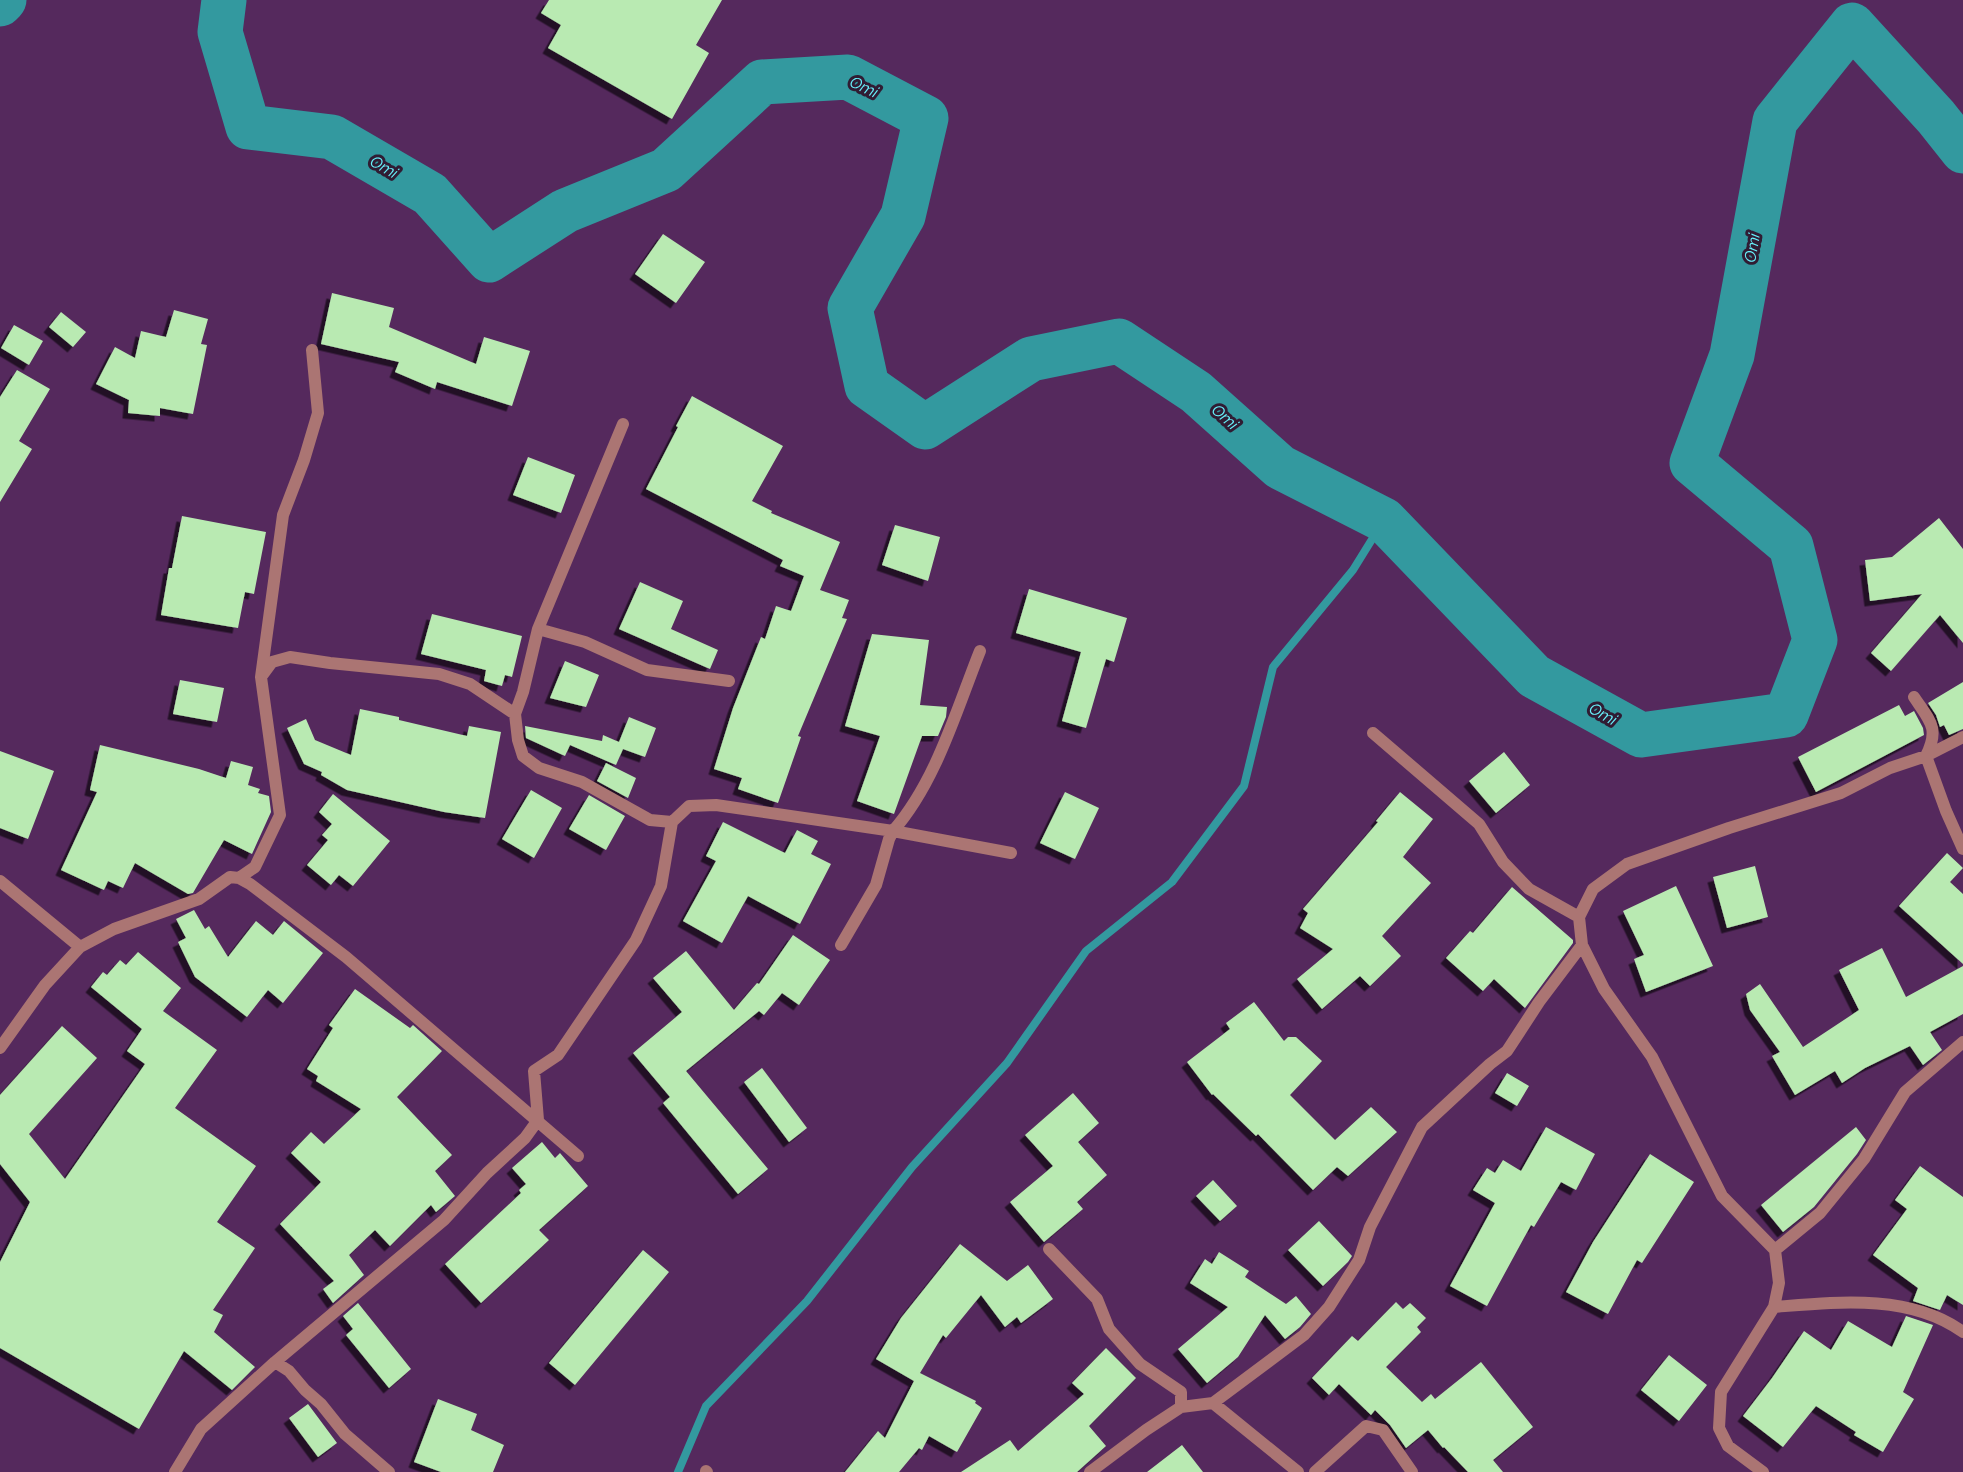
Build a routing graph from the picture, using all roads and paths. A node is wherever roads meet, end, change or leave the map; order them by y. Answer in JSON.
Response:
{"nodes":[{"id":1,"x":312,"y":350,"type":"dead end"},
{"id":2,"x":623,"y":424,"type":"dead end"},
{"id":3,"x":538,"y":628,"type":"junction"},
{"id":4,"x":980,"y":651,"type":"dead end"},
{"id":5,"x":261,"y":677,"type":"junction"},
{"id":6,"x":729,"y":681,"type":"dead end"},
{"id":7,"x":1914,"y":697,"type":"dead end"},
{"id":8,"x":515,"y":714,"type":"junction"},
{"id":9,"x":1373,"y":733,"type":"dead end"},
{"id":10,"x":1963,"y":737,"type":"edge"},
{"id":11,"x":1926,"y":756,"type":"junction"},
{"id":12,"x":672,"y":822,"type":"junction"},
{"id":13,"x":893,"y":831,"type":"junction"},
{"id":14,"x":1963,"y":849,"type":"edge"},
{"id":15,"x":1011,"y":853,"type":"dead end"},
{"id":16,"x":239,"y":878,"type":"junction"},
{"id":17,"x":0,"y":881,"type":"edge"},
{"id":18,"x":1579,"y":918,"type":"junction"},
{"id":19,"x":841,"y":945,"type":"dead end"},
{"id":20,"x":1582,"y":945,"type":"junction"},
{"id":21,"x":80,"y":947,"type":"junction"},
{"id":22,"x":1963,"y":1042,"type":"edge"},
{"id":23,"x":0,"y":1048,"type":"edge"},
{"id":24,"x":538,"y":1120,"type":"junction"},
{"id":25,"x":578,"y":1156,"type":"dead end"},
{"id":26,"x":1049,"y":1249,"type":"dead end"},
{"id":27,"x":1775,"y":1250,"type":"junction"},
{"id":28,"x":1773,"y":1307,"type":"junction"},
{"id":29,"x":1963,"y":1332,"type":"edge"},
{"id":30,"x":275,"y":1362,"type":"junction"},
{"id":31,"x":1213,"y":1403,"type":"junction"},
{"id":32,"x":1182,"y":1407,"type":"junction"},
{"id":33,"x":175,"y":1472,"type":"edge"},
{"id":34,"x":389,"y":1472,"type":"edge"},
{"id":35,"x":1090,"y":1472,"type":"edge"},
{"id":36,"x":1298,"y":1472,"type":"edge"},
{"id":37,"x":1315,"y":1472,"type":"edge"},
{"id":38,"x":1412,"y":1472,"type":"edge"},
{"id":39,"x":1763,"y":1472,"type":"edge"}],
"edges":[{"from":1,"to":5,"type":"street"},
{"from":2,"to":3,"type":"street"},
{"from":3,"to":6,"type":"street"},
{"from":3,"to":8,"type":"street"},
{"from":4,"to":13,"type":"street"},
{"from":5,"to":8,"type":"street"},
{"from":5,"to":16,"type":"street"},
{"from":7,"to":11,"type":"street"},
{"from":8,"to":12,"type":"street"},
{"from":9,"to":18,"type":"street"},
{"from":10,"to":11,"type":"street"},
{"from":11,"to":14,"type":"street"},
{"from":11,"to":18,"type":"street"},
{"from":12,"to":13,"type":"street"},
{"from":12,"to":24,"type":"street"},
{"from":13,"to":15,"type":"street"},
{"from":13,"to":19,"type":"street"},
{"from":16,"to":21,"type":"street"},
{"from":16,"to":24,"type":"street"},
{"from":17,"to":21,"type":"street"},
{"from":18,"to":20,"type":"street"},
{"from":20,"to":27,"type":"street"},
{"from":20,"to":31,"type":"street"},
{"from":21,"to":23,"type":"street"},
{"from":22,"to":27,"type":"street"},
{"from":24,"to":25,"type":"street"},
{"from":24,"to":30,"type":"street"},
{"from":26,"to":32,"type":"street"},
{"from":27,"to":28,"type":"street"},
{"from":28,"to":29,"type":"street"},
{"from":28,"to":39,"type":"street"},
{"from":30,"to":33,"type":"street"},
{"from":30,"to":34,"type":"street"},
{"from":31,"to":32,"type":"street"},
{"from":31,"to":36,"type":"street"},
{"from":32,"to":35,"type":"street"},
{"from":37,"to":38,"type":"street"}]}
